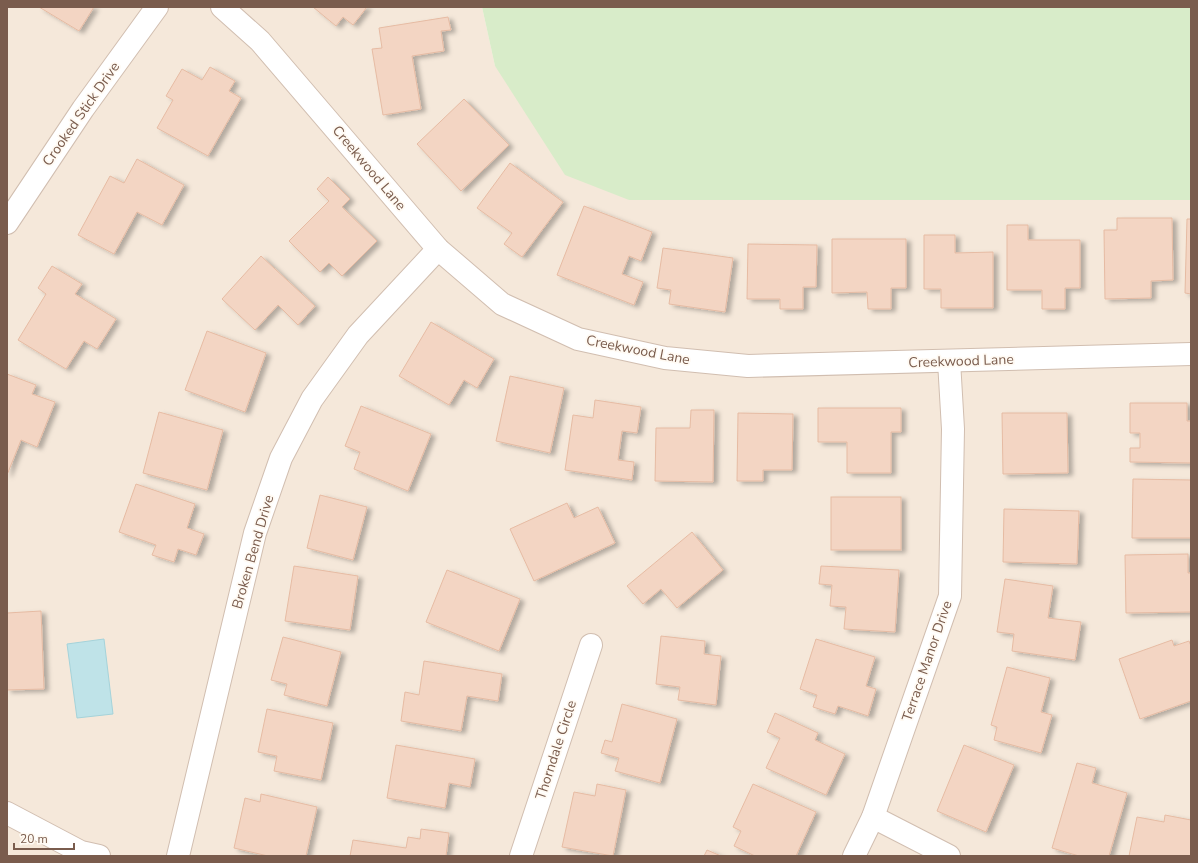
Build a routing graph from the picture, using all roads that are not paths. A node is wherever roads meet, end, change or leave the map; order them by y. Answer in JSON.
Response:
{"nodes":[{"id":1,"x":157,"y":7,"type":"edge"},
{"id":2,"x":222,"y":7,"type":"edge"},
{"id":3,"x":7,"y":223,"type":"edge"},
{"id":4,"x":438,"y":249,"type":"junction"},
{"id":5,"x":1191,"y":354,"type":"edge"},
{"id":6,"x":949,"y":361,"type":"junction"},
{"id":7,"x":591,"y":645,"type":"dead end"},
{"id":8,"x":7,"y":813,"type":"edge"},
{"id":9,"x":873,"y":818,"type":"junction"},
{"id":10,"x":100,"y":856,"type":"edge"},
{"id":11,"x":178,"y":856,"type":"edge"},
{"id":12,"x":520,"y":856,"type":"edge"},
{"id":13,"x":854,"y":856,"type":"edge"},
{"id":14,"x":949,"y":856,"type":"edge"}],
"edges":[{"from":1,"to":3,"type":"street","name":"Crooked Stick Drive"},
{"from":2,"to":4,"type":"street","name":"Creekwood Lane"},
{"from":4,"to":6,"type":"street","name":"Creekwood Lane"},
{"from":4,"to":11,"type":"street","name":"Broken Bend Drive"},
{"from":5,"to":6,"type":"street","name":"Creekwood Lane"},
{"from":6,"to":9,"type":"street","name":"Terrace Manor Drive"},
{"from":7,"to":12,"type":"street","name":"Thorndale Circle"},
{"from":8,"to":10,"type":"street"},
{"from":9,"to":13,"type":"street","name":"Terrace Manor Drive"},
{"from":9,"to":14,"type":"street"}]}
